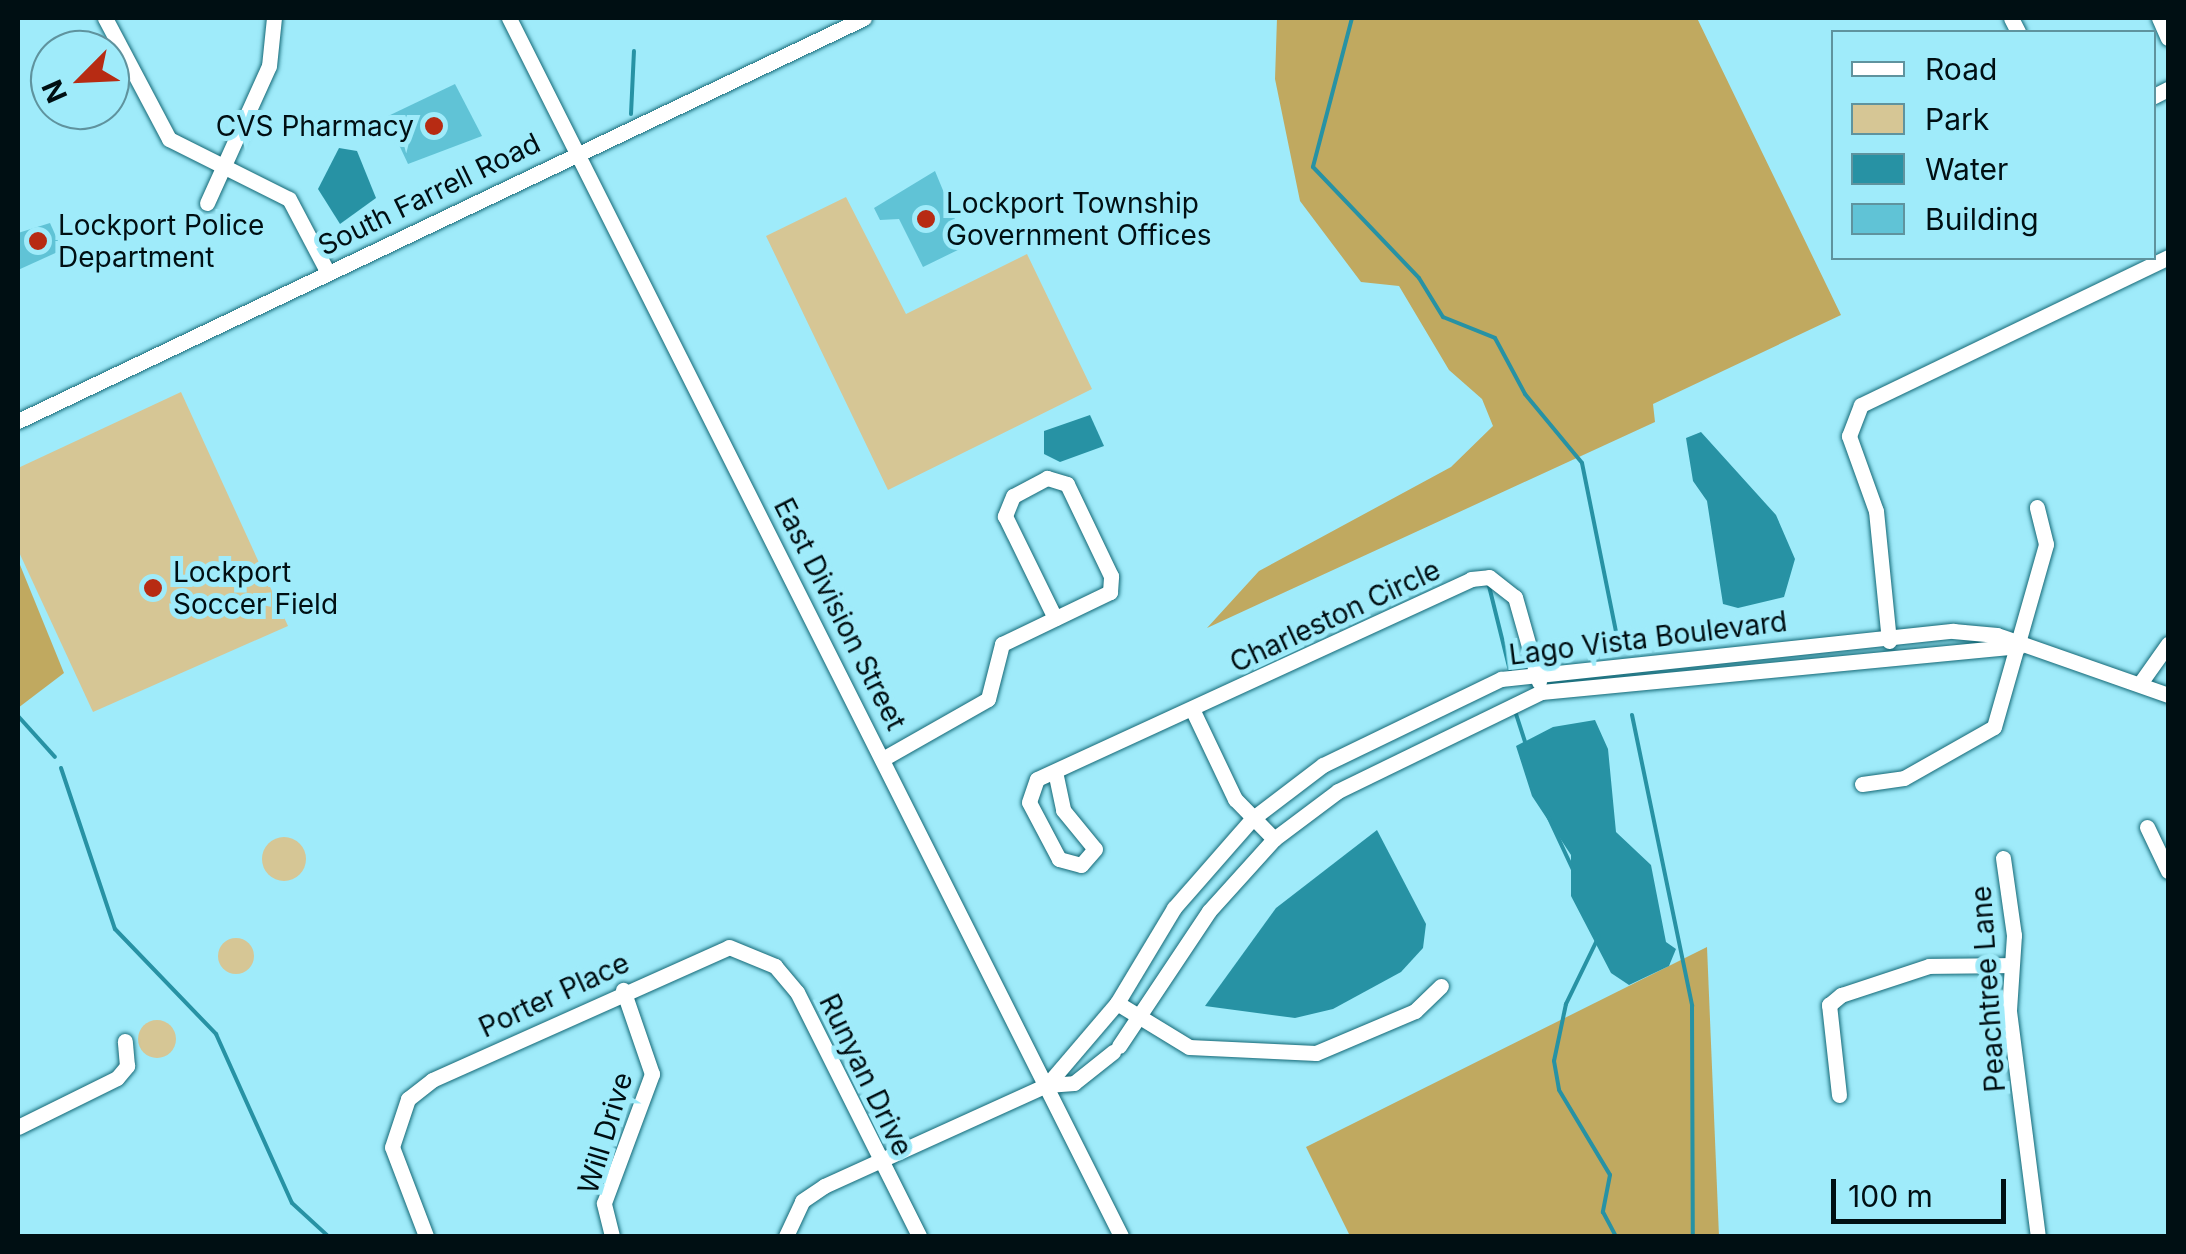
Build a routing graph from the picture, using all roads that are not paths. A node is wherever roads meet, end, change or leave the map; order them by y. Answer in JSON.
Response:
{"nodes":[{"id":1,"x":104,"y":18,"type":"edge"},
{"id":2,"x":274,"y":18,"type":"edge"},
{"id":3,"x":509,"y":18,"type":"edge"},
{"id":4,"x":864,"y":18,"type":"edge"},
{"id":5,"x":2159,"y":18,"type":"edge"},
{"id":6,"x":2168,"y":38,"type":"edge"},
{"id":7,"x":574,"y":152,"type":"junction"},
{"id":8,"x":222,"y":165,"type":"junction"},
{"id":9,"x":207,"y":203,"type":"dead end"},
{"id":10,"x":2168,"y":257,"type":"edge"},
{"id":11,"x":326,"y":272,"type":"junction"},
{"id":12,"x":18,"y":420,"type":"edge"},
{"id":13,"x":2037,"y":506,"type":"dead end"},
{"id":14,"x":1055,"y":618,"type":"junction"},
{"id":15,"x":1889,"y":635,"type":"junction"},
{"id":16,"x":2168,"y":644,"type":"edge"},
{"id":17,"x":2020,"y":646,"type":"junction"},
{"id":18,"x":1890,"y":656,"type":"junction"},
{"id":19,"x":1537,"y":672,"type":"junction"},
{"id":20,"x":2142,"y":682,"type":"junction"},
{"id":21,"x":1541,"y":692,"type":"junction"},
{"id":22,"x":2168,"y":693,"type":"edge"},
{"id":23,"x":1193,"y":711,"type":"junction"},
{"id":24,"x":886,"y":756,"type":"junction"},
{"id":25,"x":1056,"y":776,"type":"junction"},
{"id":26,"x":1862,"y":784,"type":"dead end"},
{"id":27,"x":1252,"y":819,"type":"junction"},
{"id":28,"x":2147,"y":827,"type":"dead end"},
{"id":29,"x":1274,"y":838,"type":"junction"},
{"id":30,"x":2003,"y":858,"type":"dead end"},
{"id":31,"x":2168,"y":871,"type":"edge"},
{"id":32,"x":751,"y":950,"type":"joint"},
{"id":33,"x":2011,"y":965,"type":"junction"},
{"id":34,"x":1441,"y":986,"type":"dead end"},
{"id":35,"x":623,"y":990,"type":"junction"},
{"id":36,"x":1117,"y":1003,"type":"junction"},
{"id":37,"x":1138,"y":1019,"type":"junction"},
{"id":38,"x":125,"y":1041,"type":"dead end"},
{"id":39,"x":1079,"y":1051,"type":"junction"},
{"id":40,"x":1094,"y":1070,"type":"junction"},
{"id":41,"x":1047,"y":1085,"type":"junction"},
{"id":42,"x":1839,"y":1094,"type":"dead end"},
{"id":43,"x":18,"y":1127,"type":"edge"},
{"id":44,"x":879,"y":1160,"type":"junction"},
{"id":45,"x":426,"y":1236,"type":"edge"},
{"id":46,"x":612,"y":1236,"type":"edge"},
{"id":47,"x":786,"y":1236,"type":"edge"},
{"id":48,"x":918,"y":1236,"type":"edge"},
{"id":49,"x":1121,"y":1236,"type":"edge"},
{"id":50,"x":2038,"y":1236,"type":"edge"}],
"edges":[{"from":1,"to":8,"type":"street"},
{"from":2,"to":8,"type":"street"},
{"from":3,"to":7,"type":"street","name":"East Division Street"},
{"from":4,"to":7,"type":"street","name":"South Farrell Road"},
{"from":5,"to":6,"type":"street"},
{"from":7,"to":11,"type":"street","name":"South Farrell Road"},
{"from":7,"to":24,"type":"street","name":"East Division Street"},
{"from":8,"to":9,"type":"street"},
{"from":8,"to":11,"type":"street"},
{"from":10,"to":15,"type":"street"},
{"from":11,"to":12,"type":"street","name":"South Farrell Road"},
{"from":13,"to":17,"type":"street"},
{"from":14,"to":14,"type":"street"},
{"from":14,"to":24,"type":"street"},
{"from":15,"to":17,"type":"street","name":"Lago Vista Boulevard"},
{"from":15,"to":18,"type":"street"},
{"from":15,"to":19,"type":"street","name":"Lago Vista Boulevard"},
{"from":16,"to":20,"type":"street"},
{"from":17,"to":18,"type":"street","name":"Lago Vista Boulevard"},
{"from":17,"to":20,"type":"street","name":"Lago Vista Boulevard"},
{"from":17,"to":26,"type":"street"},
{"from":18,"to":21,"type":"street","name":"Lago Vista Boulevard"},
{"from":19,"to":21,"type":"street","name":"Charleston Circle"},
{"from":19,"to":23,"type":"street","name":"Charleston Circle"},
{"from":19,"to":27,"type":"street","name":"Lago Vista Boulevard"},
{"from":20,"to":22,"type":"street","name":"Lago Vista Boulevard"},
{"from":21,"to":29,"type":"street","name":"Lago Vista Boulevard"},
{"from":23,"to":25,"type":"street","name":"Charleston Circle"},
{"from":23,"to":27,"type":"street"},
{"from":24,"to":41,"type":"street","name":"East Division Street"},
{"from":25,"to":25,"type":"street"},
{"from":27,"to":29,"type":"street"},
{"from":27,"to":36,"type":"street","name":"Lago Vista Boulevard"},
{"from":28,"to":31,"type":"street"},
{"from":29,"to":37,"type":"street","name":"Lago Vista Boulevard"},
{"from":30,"to":33,"type":"street","name":"Peachtree Lane"},
{"from":32,"to":35,"type":"street","name":"Porter Place"},
{"from":32,"to":44,"type":"street","name":"Runyan Drive"},
{"from":33,"to":42,"type":"street"},
{"from":33,"to":50,"type":"street","name":"Peachtree Lane"},
{"from":34,"to":37,"type":"street"},
{"from":35,"to":45,"type":"street","name":"Porter Place"},
{"from":35,"to":46,"type":"street","name":"Will Drive"},
{"from":36,"to":37,"type":"street"},
{"from":36,"to":39,"type":"street","name":"Lago Vista Boulevard"},
{"from":37,"to":40,"type":"street","name":"Lago Vista Boulevard"},
{"from":38,"to":43,"type":"street"},
{"from":39,"to":40,"type":"street"},
{"from":39,"to":41,"type":"street","name":"Lago Vista Boulevard"},
{"from":40,"to":41,"type":"street","name":"Lago Vista Boulevard"},
{"from":41,"to":44,"type":"street"},
{"from":41,"to":49,"type":"street","name":"East Division Street"},
{"from":44,"to":47,"type":"street"},
{"from":44,"to":48,"type":"street","name":"Runyan Drive"}]}
